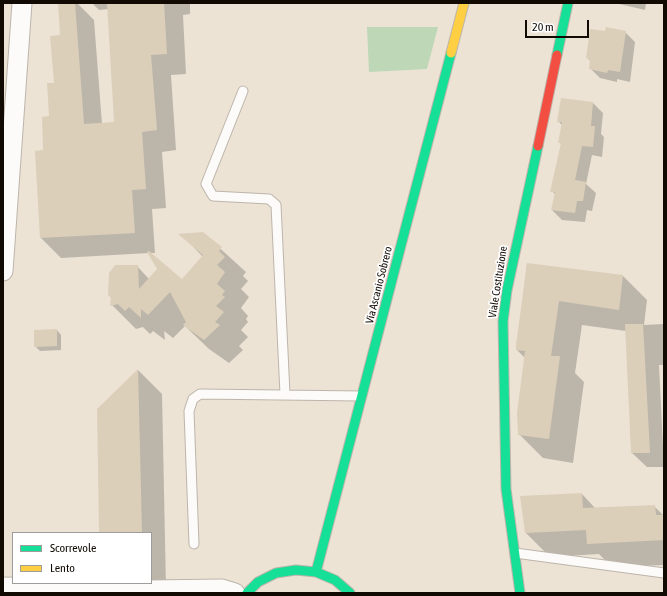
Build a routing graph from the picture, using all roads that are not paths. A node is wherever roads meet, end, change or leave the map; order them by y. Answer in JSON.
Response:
{"nodes":[{"id":1,"x":22,"y":3,"type":"edge"},
{"id":2,"x":464,"y":3,"type":"edge"},
{"id":3,"x":568,"y":3,"type":"edge"},
{"id":4,"x":243,"y":91,"type":"dead end"},
{"id":5,"x":3,"y":271,"type":"edge"},
{"id":6,"x":285,"y":394,"type":"junction"},
{"id":7,"x":363,"y":396,"type":"junction"},
{"id":8,"x":194,"y":544,"type":"dead end"},
{"id":9,"x":514,"y":553,"type":"junction"},
{"id":10,"x":316,"y":572,"type":"junction"},
{"id":11,"x":664,"y":573,"type":"edge"},
{"id":12,"x":3,"y":587,"type":"edge"},
{"id":13,"x":235,"y":593,"type":"edge"},
{"id":14,"x":247,"y":593,"type":"edge"},
{"id":15,"x":350,"y":593,"type":"edge"},
{"id":16,"x":520,"y":593,"type":"edge"}],
"edges":[{"from":1,"to":5,"type":"street"},
{"from":2,"to":7,"type":"street","name":"Via Ascanio Sobrero"},
{"from":3,"to":9,"type":"street","name":"Viale Costituzione"},
{"from":4,"to":6,"type":"lane"},
{"from":6,"to":7,"type":"lane"},
{"from":6,"to":8,"type":"lane"},
{"from":7,"to":10,"type":"street","name":"Via Ascanio Sobrero"},
{"from":9,"to":11,"type":"lane"},
{"from":9,"to":16,"type":"street","name":"Viale Costituzione"},
{"from":10,"to":14,"type":"street"},
{"from":10,"to":15,"type":"street"},
{"from":12,"to":13,"type":"street"}]}
